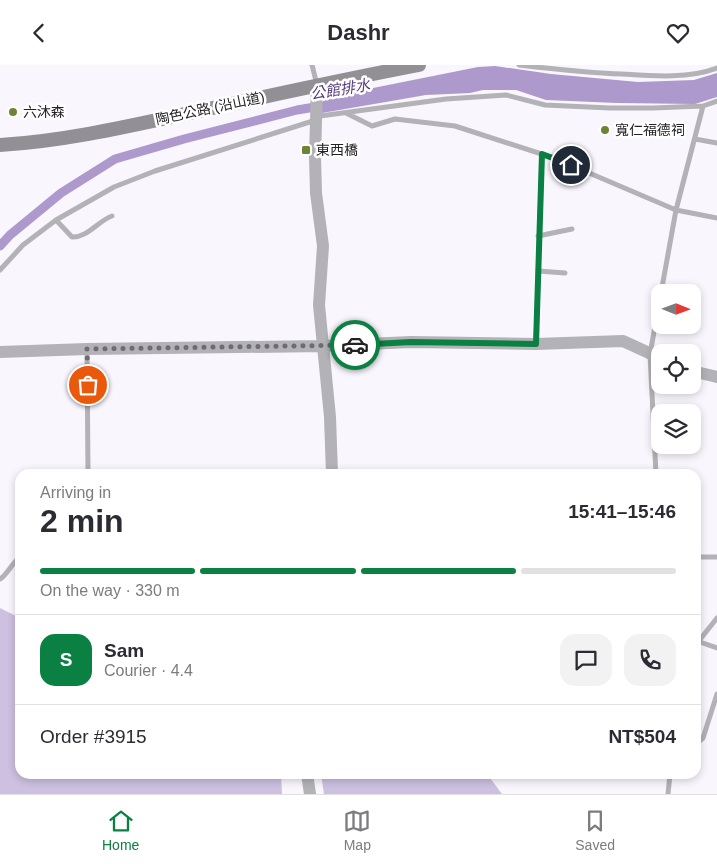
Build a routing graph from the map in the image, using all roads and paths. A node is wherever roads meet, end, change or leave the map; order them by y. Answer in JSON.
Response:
{"nodes":[{"id":1,"x":312,"y":65,"type":"edge"},
{"id":2,"x":416,"y":65,"type":"edge"},
{"id":3,"x":519,"y":65,"type":"edge"},
{"id":4,"x":717,"y":68,"type":"edge"},
{"id":5,"x":317,"y":91,"type":"junction"},
{"id":6,"x":717,"y":101,"type":"edge"},
{"id":7,"x":703,"y":106,"type":"junction"},
{"id":8,"x":346,"y":112,"type":"junction"},
{"id":9,"x":316,"y":120,"type":"junction"},
{"id":10,"x":695,"y":139,"type":"junction"},
{"id":11,"x":717,"y":143,"type":"edge"},
{"id":12,"x":0,"y":145,"type":"edge"},
{"id":13,"x":542,"y":154,"type":"junction"},
{"id":14,"x":676,"y":210,"type":"junction"},
{"id":15,"x":112,"y":216,"type":"dead end"},
{"id":16,"x":717,"y":218,"type":"edge"},
{"id":17,"x":56,"y":220,"type":"junction"},
{"id":18,"x":572,"y":229,"type":"dead end"},
{"id":19,"x":538,"y":236,"type":"junction"},
{"id":20,"x":0,"y":270,"type":"edge"},
{"id":21,"x":538,"y":271,"type":"junction"},
{"id":22,"x":565,"y":273,"type":"dead end"},
{"id":23,"x":663,"y":284,"type":"edge"},
{"id":24,"x":536,"y":344,"type":"junction"},
{"id":25,"x":324,"y":346,"type":"junction"},
{"id":26,"x":87,"y":349,"type":"junction"},
{"id":27,"x":0,"y":352,"type":"edge"},
{"id":28,"x":651,"y":354,"type":"edge"},
{"id":29,"x":701,"y":373,"type":"edge"},
{"id":30,"x":717,"y":377,"type":"edge"},
{"id":31,"x":655,"y":394,"type":"edge"},
{"id":32,"x":88,"y":469,"type":"edge"},
{"id":33,"x":332,"y":469,"type":"edge"},
{"id":34,"x":656,"y":469,"type":"edge"},
{"id":35,"x":701,"y":557,"type":"edge"},
{"id":36,"x":717,"y":557,"type":"edge"},
{"id":37,"x":15,"y":561,"type":"edge"},
{"id":38,"x":0,"y":579,"type":"edge"},
{"id":39,"x":717,"y":618,"type":"edge"},
{"id":40,"x":701,"y":637,"type":"edge"},
{"id":41,"x":701,"y":643,"type":"edge"},
{"id":42,"x":717,"y":648,"type":"edge"},
{"id":43,"x":717,"y":694,"type":"edge"},
{"id":44,"x":701,"y":740,"type":"edge"},
{"id":45,"x":308,"y":779,"type":"edge"},
{"id":46,"x":670,"y":779,"type":"edge"},
{"id":47,"x":310,"y":794,"type":"edge"},
{"id":48,"x":668,"y":794,"type":"edge"}],
"edges":[{"from":1,"to":5,"type":"lane"},
{"from":2,"to":5,"type":"main road","name":"陶色公路 (沿山道)"},
{"from":3,"to":4,"type":"lane"},
{"from":5,"to":9,"type":"street"},
{"from":5,"to":12,"type":"main road","name":"陶色公路 (沿山道)"},
{"from":6,"to":7,"type":"lane"},
{"from":7,"to":8,"type":"lane"},
{"from":7,"to":10,"type":"lane"},
{"from":8,"to":9,"type":"lane"},
{"from":8,"to":13,"type":"lane"},
{"from":9,"to":17,"type":"lane"},
{"from":9,"to":25,"type":"street"},
{"from":10,"to":11,"type":"lane"},
{"from":10,"to":14,"type":"lane"},
{"from":13,"to":14,"type":"lane"},
{"from":13,"to":19,"type":"lane"},
{"from":14,"to":16,"type":"lane"},
{"from":14,"to":23,"type":"lane"},
{"from":15,"to":17,"type":"lane"},
{"from":17,"to":20,"type":"lane"},
{"from":18,"to":19,"type":"lane"},
{"from":19,"to":21,"type":"lane"},
{"from":21,"to":22,"type":"lane"},
{"from":21,"to":24,"type":"lane"},
{"from":24,"to":25,"type":"street"},
{"from":24,"to":28,"type":"street"},
{"from":25,"to":26,"type":"street"},
{"from":25,"to":33,"type":"street"},
{"from":26,"to":27,"type":"street"},
{"from":26,"to":32,"type":"lane"},
{"from":29,"to":30,"type":"street"},
{"from":31,"to":34,"type":"lane"},
{"from":35,"to":36,"type":"lane"},
{"from":37,"to":38,"type":"lane"},
{"from":39,"to":40,"type":"lane"},
{"from":41,"to":42,"type":"lane"},
{"from":43,"to":44,"type":"lane"},
{"from":45,"to":47,"type":"street"},
{"from":46,"to":48,"type":"lane"}]}
